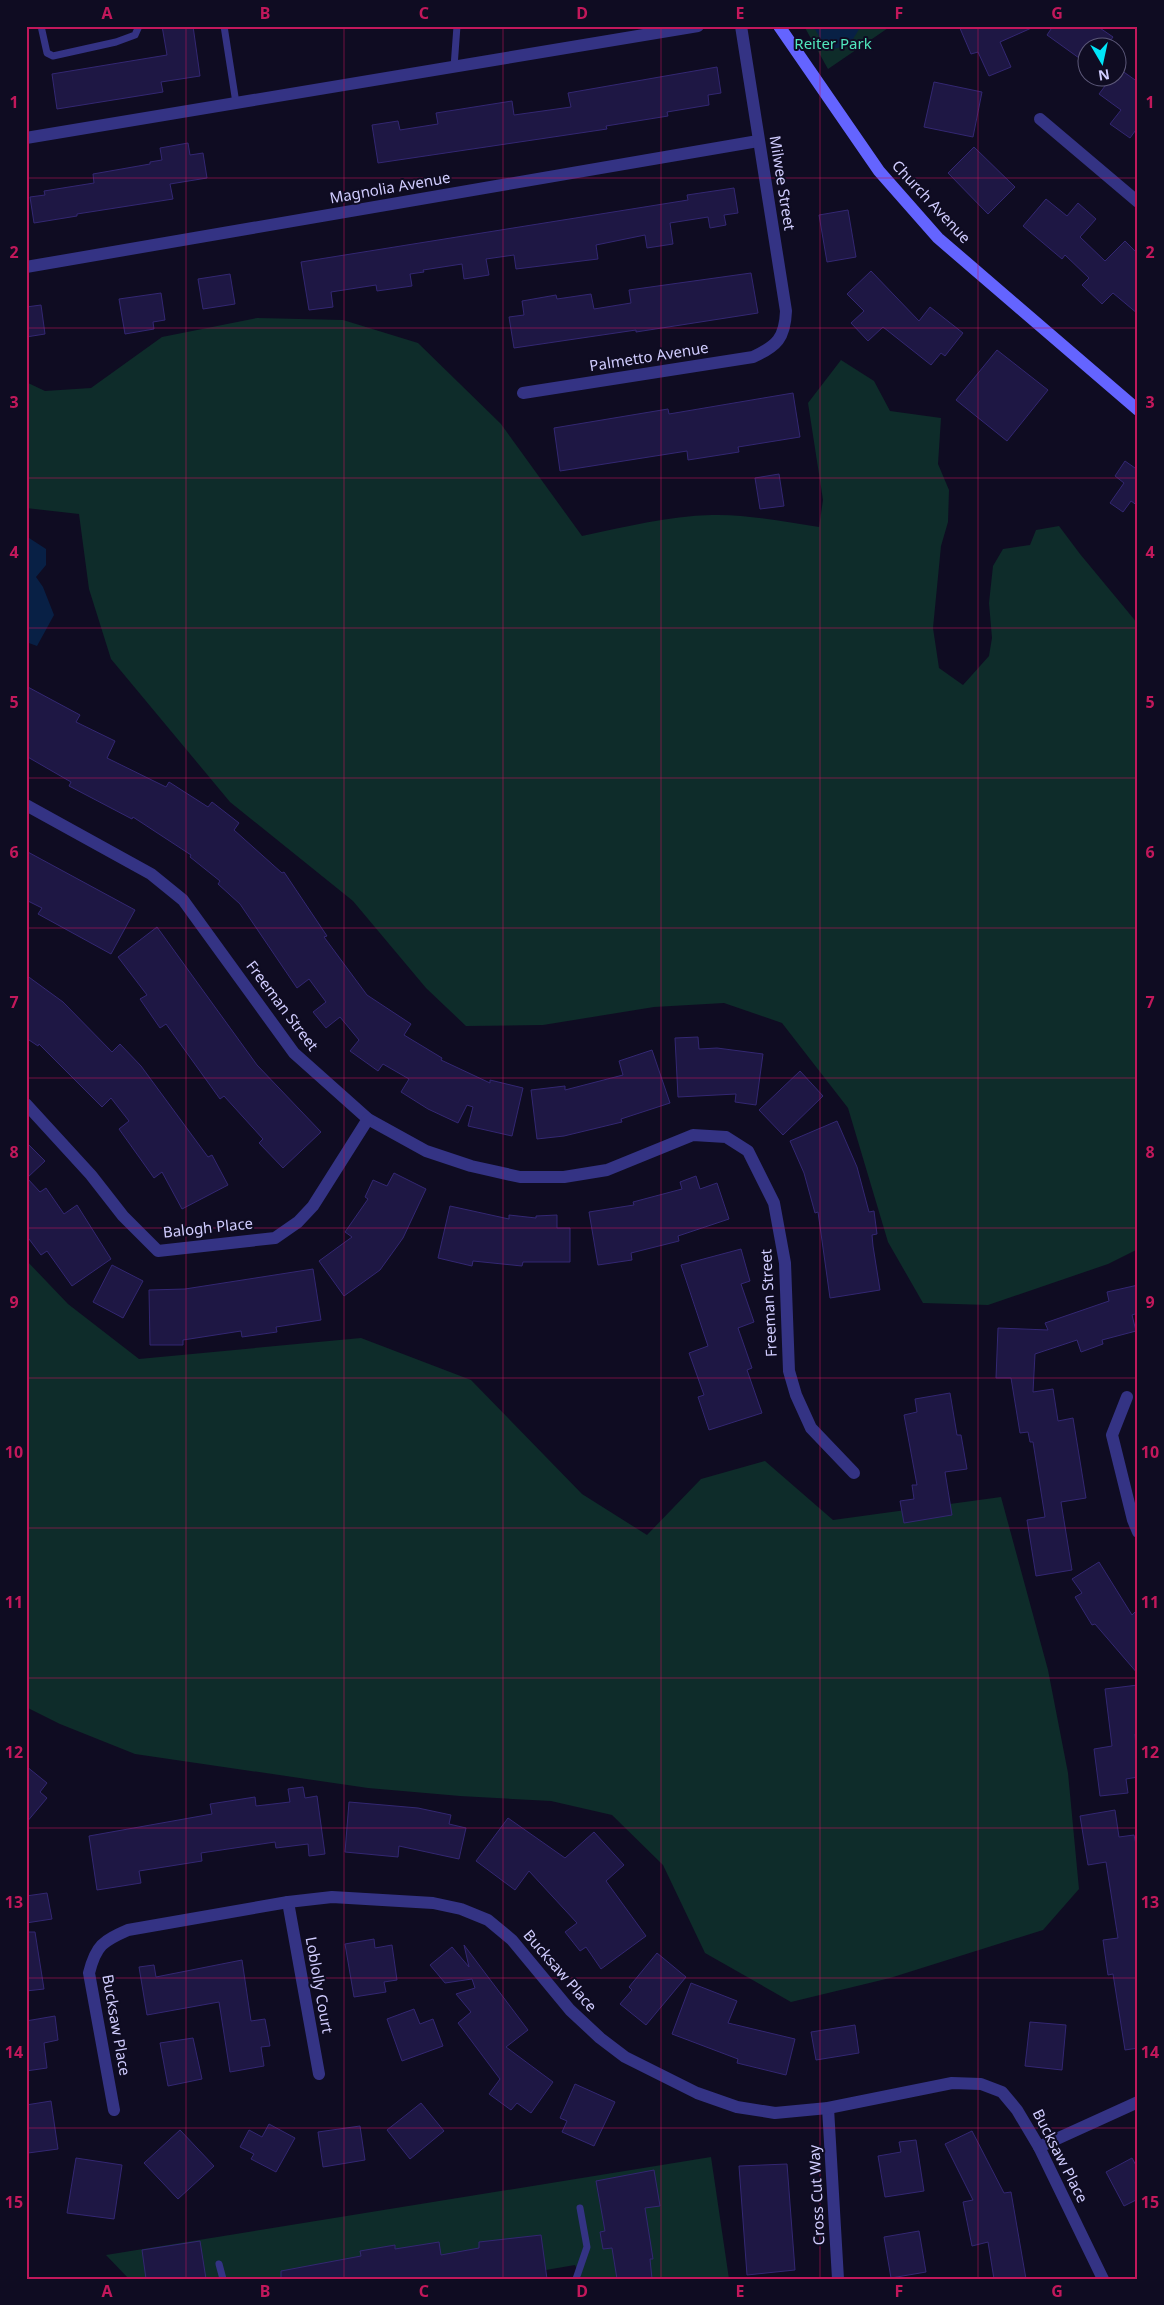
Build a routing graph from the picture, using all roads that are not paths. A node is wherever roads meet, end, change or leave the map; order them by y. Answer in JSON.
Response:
{"nodes":[{"id":1,"x":41,"y":26,"type":"edge"},
{"id":2,"x":139,"y":26,"type":"edge"},
{"id":3,"x":224,"y":26,"type":"edge"},
{"id":4,"x":457,"y":26,"type":"edge"},
{"id":5,"x":698,"y":26,"type":"edge"},
{"id":6,"x":741,"y":26,"type":"edge"},
{"id":7,"x":779,"y":26,"type":"edge"},
{"id":8,"x":454,"y":67,"type":"junction"},
{"id":9,"x":236,"y":103,"type":"junction"},
{"id":10,"x":1040,"y":119,"type":"dead end"},
{"id":11,"x":26,"y":138,"type":"edge"},
{"id":12,"x":758,"y":142,"type":"junction"},
{"id":13,"x":1138,"y":202,"type":"edge"},
{"id":14,"x":26,"y":267,"type":"edge"},
{"id":15,"x":777,"y":342,"type":"joint"},
{"id":16,"x":523,"y":393,"type":"dead end"},
{"id":17,"x":1138,"y":410,"type":"edge"},
{"id":18,"x":26,"y":804,"type":"edge"},
{"id":19,"x":26,"y":1104,"type":"edge"},
{"id":20,"x":368,"y":1119,"type":"junction"},
{"id":21,"x":1127,"y":1397,"type":"dead end"},
{"id":22,"x":854,"y":1473,"type":"dead end"},
{"id":23,"x":1138,"y":1532,"type":"edge"},
{"id":24,"x":288,"y":1902,"type":"junction"},
{"id":25,"x":318,"y":2074,"type":"dead end"},
{"id":26,"x":1138,"y":2102,"type":"edge"},
{"id":27,"x":828,"y":2108,"type":"junction"},
{"id":28,"x":114,"y":2110,"type":"dead end"},
{"id":29,"x":1039,"y":2147,"type":"junction"},
{"id":30,"x":580,"y":2208,"type":"dead end"},
{"id":31,"x":219,"y":2264,"type":"dead end"},
{"id":32,"x":223,"y":2279,"type":"edge"},
{"id":33,"x":576,"y":2279,"type":"edge"},
{"id":34,"x":838,"y":2279,"type":"edge"},
{"id":35,"x":1103,"y":2279,"type":"edge"}],
"edges":[{"from":1,"to":2,"type":"lane"},
{"from":3,"to":9,"type":"lane"},
{"from":4,"to":8,"type":"lane"},
{"from":5,"to":8,"type":"street"},
{"from":6,"to":12,"type":"street","name":"Milwee Street"},
{"from":7,"to":17,"type":"street","name":"Church Avenue"},
{"from":8,"to":9,"type":"street"},
{"from":9,"to":11,"type":"street"},
{"from":10,"to":13,"type":"street"},
{"from":12,"to":14,"type":"street","name":"Magnolia Avenue"},
{"from":12,"to":15,"type":"street","name":"Milwee Street"},
{"from":15,"to":16,"type":"street","name":"Palmetto Avenue"},
{"from":18,"to":20,"type":"street","name":"Freeman Street"},
{"from":19,"to":20,"type":"street","name":"Balogh Place"},
{"from":20,"to":22,"type":"street","name":"Freeman Street"},
{"from":21,"to":23,"type":"street"},
{"from":24,"to":25,"type":"street","name":"Loblolly Court"},
{"from":24,"to":27,"type":"street","name":"Bucksaw Place"},
{"from":24,"to":28,"type":"street","name":"Bucksaw Place"},
{"from":26,"to":29,"type":"street"},
{"from":27,"to":29,"type":"street","name":"Bucksaw Place"},
{"from":27,"to":34,"type":"street","name":"Cross Cut Way"},
{"from":29,"to":35,"type":"street","name":"Bucksaw Place"},
{"from":30,"to":33,"type":"lane"},
{"from":31,"to":32,"type":"lane"}]}
